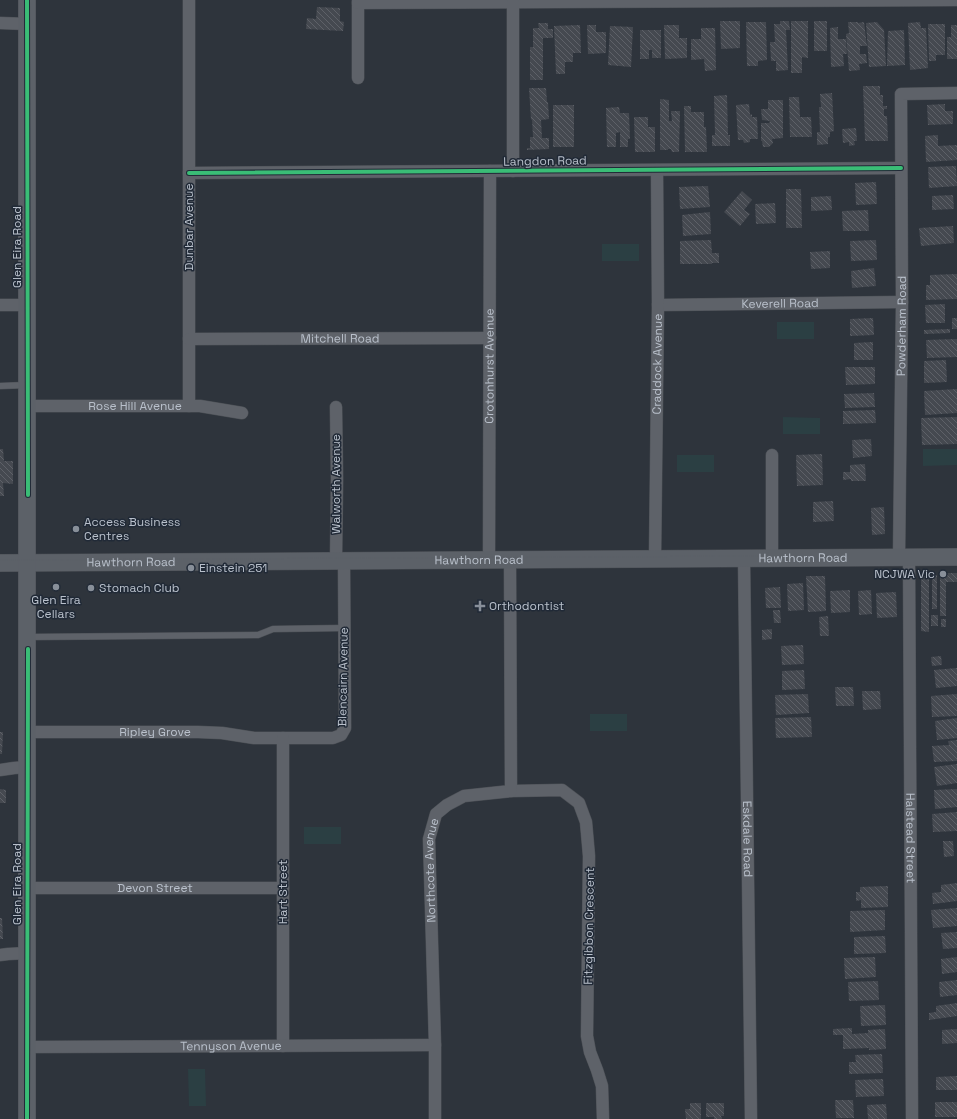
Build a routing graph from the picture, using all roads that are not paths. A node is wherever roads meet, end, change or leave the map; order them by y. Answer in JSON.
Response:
{"nodes":[{"id":1,"x":27,"y":0,"type":"edge"},
{"id":2,"x":189,"y":0,"type":"edge"},
{"id":3,"x":957,"y":0,"type":"edge"},
{"id":4,"x":527,"y":1,"type":"edge"},
{"id":5,"x":687,"y":1,"type":"edge"},
{"id":6,"x":874,"y":1,"type":"edge"},
{"id":7,"x":358,"y":2,"type":"edge"},
{"id":8,"x":513,"y":2,"type":"junction"},
{"id":9,"x":0,"y":23,"type":"edge"},
{"id":10,"x":27,"y":24,"type":"junction"},
{"id":11,"x":358,"y":78,"type":"dead end"},
{"id":12,"x":957,"y":93,"type":"edge"},
{"id":13,"x":901,"y":168,"type":"junction"},
{"id":14,"x":657,"y":170,"type":"junction"},
{"id":15,"x":490,"y":171,"type":"junction"},
{"id":16,"x":513,"y":171,"type":"junction"},
{"id":17,"x":189,"y":173,"type":"junction"},
{"id":18,"x":902,"y":302,"type":"junction"},
{"id":19,"x":0,"y":305,"type":"edge"},
{"id":20,"x":27,"y":305,"type":"junction"},
{"id":21,"x":658,"y":305,"type":"junction"},
{"id":22,"x":490,"y":338,"type":"junction"},
{"id":23,"x":189,"y":339,"type":"junction"},
{"id":24,"x":28,"y":385,"type":"junction"},
{"id":25,"x":0,"y":386,"type":"edge"},
{"id":26,"x":28,"y":406,"type":"junction"},
{"id":27,"x":190,"y":406,"type":"junction"},
{"id":28,"x":336,"y":407,"type":"dead end"},
{"id":29,"x":242,"y":413,"type":"dead end"},
{"id":30,"x":772,"y":455,"type":"dead end"},
{"id":31,"x":904,"y":557,"type":"junction"},
{"id":32,"x":957,"y":557,"type":"edge"},
{"id":33,"x":744,"y":558,"type":"junction"},
{"id":34,"x":772,"y":558,"type":"junction"},
{"id":35,"x":655,"y":559,"type":"junction"},
{"id":36,"x":340,"y":560,"type":"junction"},
{"id":37,"x":489,"y":560,"type":"junction"},
{"id":38,"x":510,"y":560,"type":"junction"},
{"id":39,"x":27,"y":562,"type":"junction"},
{"id":40,"x":0,"y":563,"type":"edge"},
{"id":41,"x":344,"y":628,"type":"junction"},
{"id":42,"x":28,"y":637,"type":"junction"},
{"id":43,"x":28,"y":732,"type":"junction"},
{"id":44,"x":283,"y":738,"type":"junction"},
{"id":45,"x":28,"y":771,"type":"junction"},
{"id":46,"x":0,"y":772,"type":"edge"},
{"id":47,"x":512,"y":791,"type":"junction"},
{"id":48,"x":28,"y":888,"type":"junction"},
{"id":49,"x":283,"y":888,"type":"junction"},
{"id":50,"x":0,"y":955,"type":"edge"},
{"id":51,"x":27,"y":957,"type":"junction"},
{"id":52,"x":0,"y":959,"type":"edge"},
{"id":53,"x":435,"y":1045,"type":"junction"},
{"id":54,"x":283,"y":1046,"type":"junction"},
{"id":55,"x":27,"y":1047,"type":"junction"},
{"id":56,"x":27,"y":1119,"type":"edge"},
{"id":57,"x":436,"y":1119,"type":"edge"},
{"id":58,"x":603,"y":1119,"type":"edge"},
{"id":59,"x":751,"y":1119,"type":"edge"},
{"id":60,"x":912,"y":1119,"type":"edge"}],
"edges":[{"from":1,"to":10,"type":"main road","name":"Glen Eira Road"},
{"from":2,"to":17,"type":"street","name":"Dunbar Avenue"},
{"from":3,"to":6,"type":"street"},
{"from":4,"to":5,"type":"street"},
{"from":4,"to":8,"type":"street"},
{"from":5,"to":6,"type":"street"},
{"from":7,"to":8,"type":"street"},
{"from":7,"to":11,"type":"street"},
{"from":8,"to":16,"type":"street"},
{"from":9,"to":10,"type":"street"},
{"from":10,"to":20,"type":"main road","name":"Glen Eira Road"},
{"from":12,"to":13,"type":"street","name":"Powderham Road"},
{"from":13,"to":14,"type":"street","name":"Langdon Road"},
{"from":13,"to":18,"type":"street","name":"Powderham Road"},
{"from":14,"to":16,"type":"street","name":"Langdon Road"},
{"from":14,"to":21,"type":"street","name":"Craddock Avenue"},
{"from":15,"to":16,"type":"street","name":"Langdon Road"},
{"from":15,"to":17,"type":"street","name":"Langdon Road"},
{"from":15,"to":22,"type":"street","name":"Crotonhurst Avenue"},
{"from":17,"to":23,"type":"street","name":"Dunbar Avenue"},
{"from":18,"to":21,"type":"street","name":"Keverell Road"},
{"from":18,"to":31,"type":"street","name":"Powderham Road"},
{"from":19,"to":20,"type":"street"},
{"from":20,"to":24,"type":"main road","name":"Glen Eira Road"},
{"from":21,"to":35,"type":"street","name":"Craddock Avenue"},
{"from":22,"to":23,"type":"street","name":"Mitchell Road"},
{"from":22,"to":37,"type":"street","name":"Crotonhurst Avenue"},
{"from":23,"to":27,"type":"street","name":"Dunbar Avenue"},
{"from":24,"to":25,"type":"lane"},
{"from":24,"to":26,"type":"main road","name":"Glen Eira Road"},
{"from":26,"to":27,"type":"street","name":"Rose Hill Avenue"},
{"from":26,"to":39,"type":"main road","name":"Glen Eira Road"},
{"from":27,"to":29,"type":"street","name":"Rose Hill Avenue"},
{"from":28,"to":36,"type":"street","name":"Walworth Avenue"},
{"from":30,"to":34,"type":"street"},
{"from":31,"to":32,"type":"main road","name":"Hawthorn Road"},
{"from":31,"to":34,"type":"main road","name":"Hawthorn Road"},
{"from":31,"to":60,"type":"street","name":"Halstead Street"},
{"from":33,"to":34,"type":"main road","name":"Hawthorn Road"},
{"from":33,"to":35,"type":"main road","name":"Hawthorn Road"},
{"from":33,"to":59,"type":"street","name":"Eskdale Road"},
{"from":35,"to":38,"type":"main road","name":"Hawthorn Road"},
{"from":36,"to":37,"type":"main road","name":"Hawthorn Road"},
{"from":36,"to":39,"type":"main road","name":"Hawthorn Road"},
{"from":36,"to":41,"type":"street","name":"Blencairn Avenue"},
{"from":37,"to":38,"type":"main road","name":"Hawthorn Road"},
{"from":38,"to":47,"type":"street"},
{"from":39,"to":40,"type":"main road","name":"Hawthorn Road"},
{"from":39,"to":42,"type":"main road","name":"Glen Eira Road"},
{"from":41,"to":42,"type":"lane"},
{"from":41,"to":44,"type":"street","name":"Blencairn Avenue"},
{"from":42,"to":43,"type":"main road","name":"Glen Eira Road"},
{"from":43,"to":44,"type":"street","name":"Ripley Grove"},
{"from":43,"to":45,"type":"main road","name":"Glen Eira Road"},
{"from":44,"to":49,"type":"street","name":"Hart Street"},
{"from":45,"to":46,"type":"street"},
{"from":45,"to":48,"type":"main road","name":"Glen Eira Road"},
{"from":47,"to":53,"type":"street","name":"Northcote Avenue"},
{"from":47,"to":58,"type":"street","name":"Fitzgibbon Crescent"},
{"from":48,"to":49,"type":"street","name":"Devon Street"},
{"from":48,"to":51,"type":"main road","name":"Glen Eira Road"},
{"from":49,"to":54,"type":"street","name":"Hart Street"},
{"from":50,"to":51,"type":"street"},
{"from":51,"to":52,"type":"street"},
{"from":51,"to":55,"type":"main road","name":"Glen Eira Road"},
{"from":53,"to":54,"type":"street","name":"Tennyson Avenue"},
{"from":53,"to":57,"type":"street","name":"Northcote Avenue"},
{"from":54,"to":55,"type":"street","name":"Tennyson Avenue"},
{"from":55,"to":56,"type":"main road","name":"Glen Eira Road"}]}
